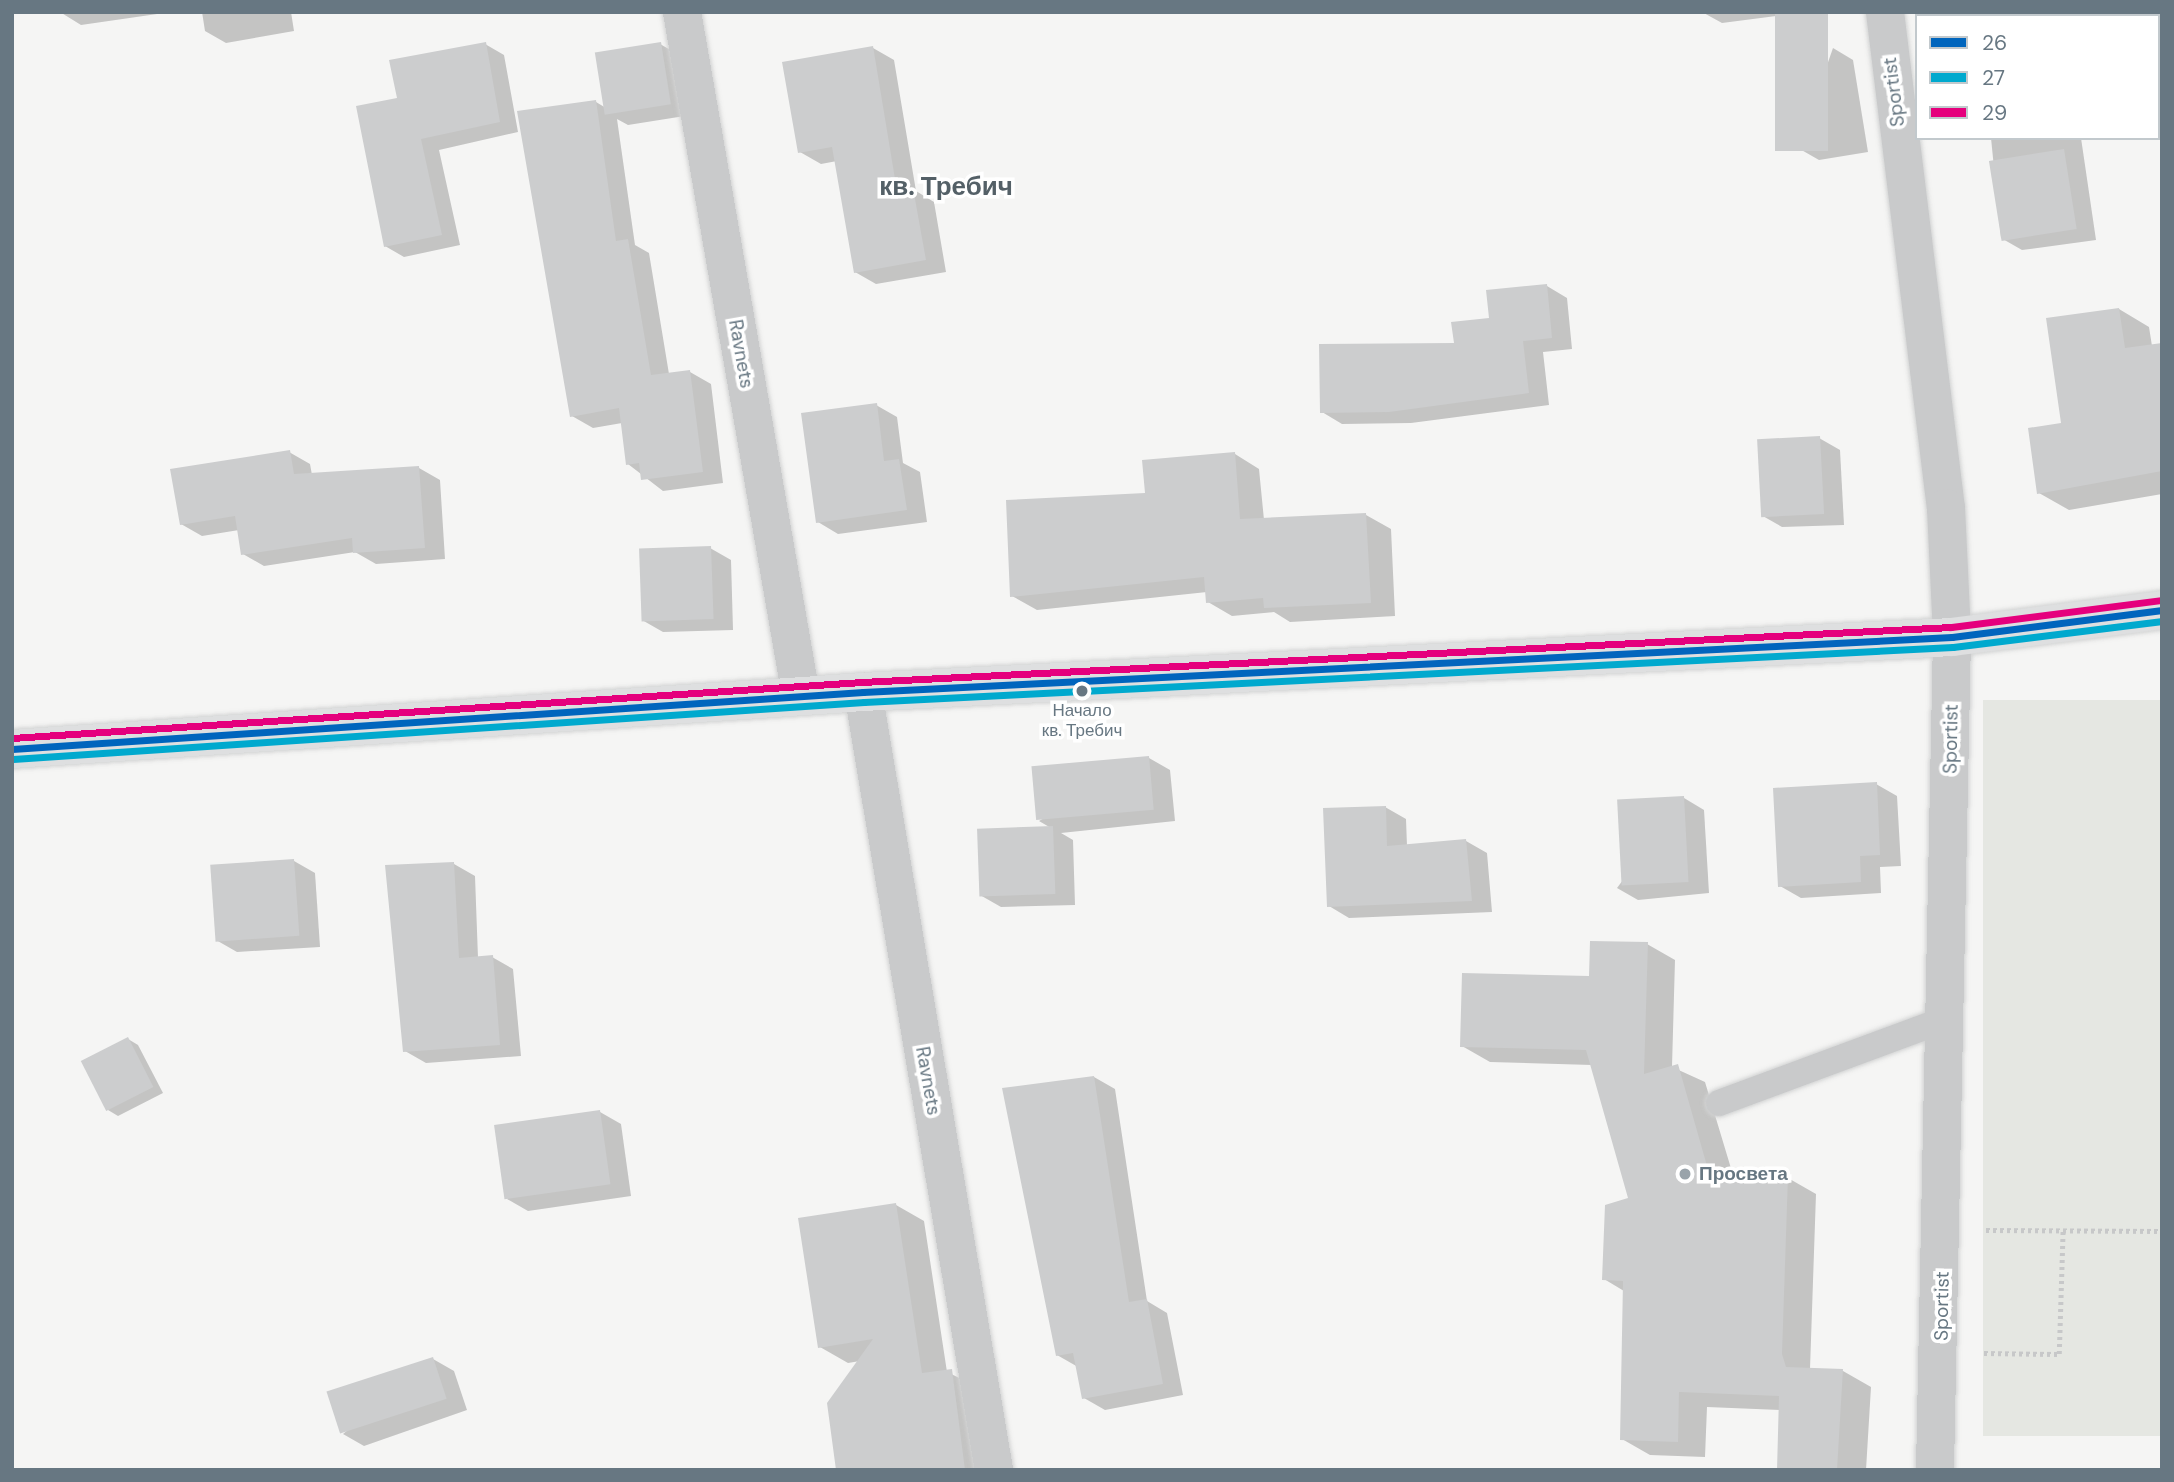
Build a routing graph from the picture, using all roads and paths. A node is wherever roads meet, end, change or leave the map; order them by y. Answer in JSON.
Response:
{"nodes":[{"id":1,"x":682,"y":12,"type":"edge"},
{"id":2,"x":1885,"y":12,"type":"edge"},
{"id":3,"x":2162,"y":610,"type":"edge"},
{"id":4,"x":1952,"y":637,"type":"junction"},
{"id":5,"x":863,"y":692,"type":"junction"},
{"id":6,"x":801,"y":696,"type":"junction"},
{"id":7,"x":12,"y":749,"type":"edge"},
{"id":8,"x":1946,"y":1019,"type":"junction"},
{"id":9,"x":1719,"y":1103,"type":"dead end"},
{"id":10,"x":1943,"y":1230,"type":"junction"},
{"id":11,"x":2063,"y":1230,"type":"junction"},
{"id":12,"x":2162,"y":1231,"type":"edge"},
{"id":13,"x":1941,"y":1352,"type":"junction"},
{"id":14,"x":994,"y":1470,"type":"edge"},
{"id":15,"x":1935,"y":1470,"type":"edge"}],
"edges":[{"from":1,"to":6,"type":"street","name":"Ravnets"},
{"from":2,"to":4,"type":"street","name":"Sportist"},
{"from":3,"to":4,"type":"main road"},
{"from":4,"to":5,"type":"main road"},
{"from":4,"to":8,"type":"street","name":"Sportist"},
{"from":5,"to":6,"type":"main road"},
{"from":5,"to":14,"type":"street","name":"Ravnets"},
{"from":6,"to":7,"type":"main road"},
{"from":8,"to":9,"type":"lane"},
{"from":8,"to":10,"type":"street","name":"Sportist"},
{"from":10,"to":11,"type":"path"},
{"from":10,"to":13,"type":"street","name":"Sportist"},
{"from":11,"to":12,"type":"path"},
{"from":11,"to":13,"type":"path"},
{"from":13,"to":15,"type":"street","name":"Sportist"}]}
